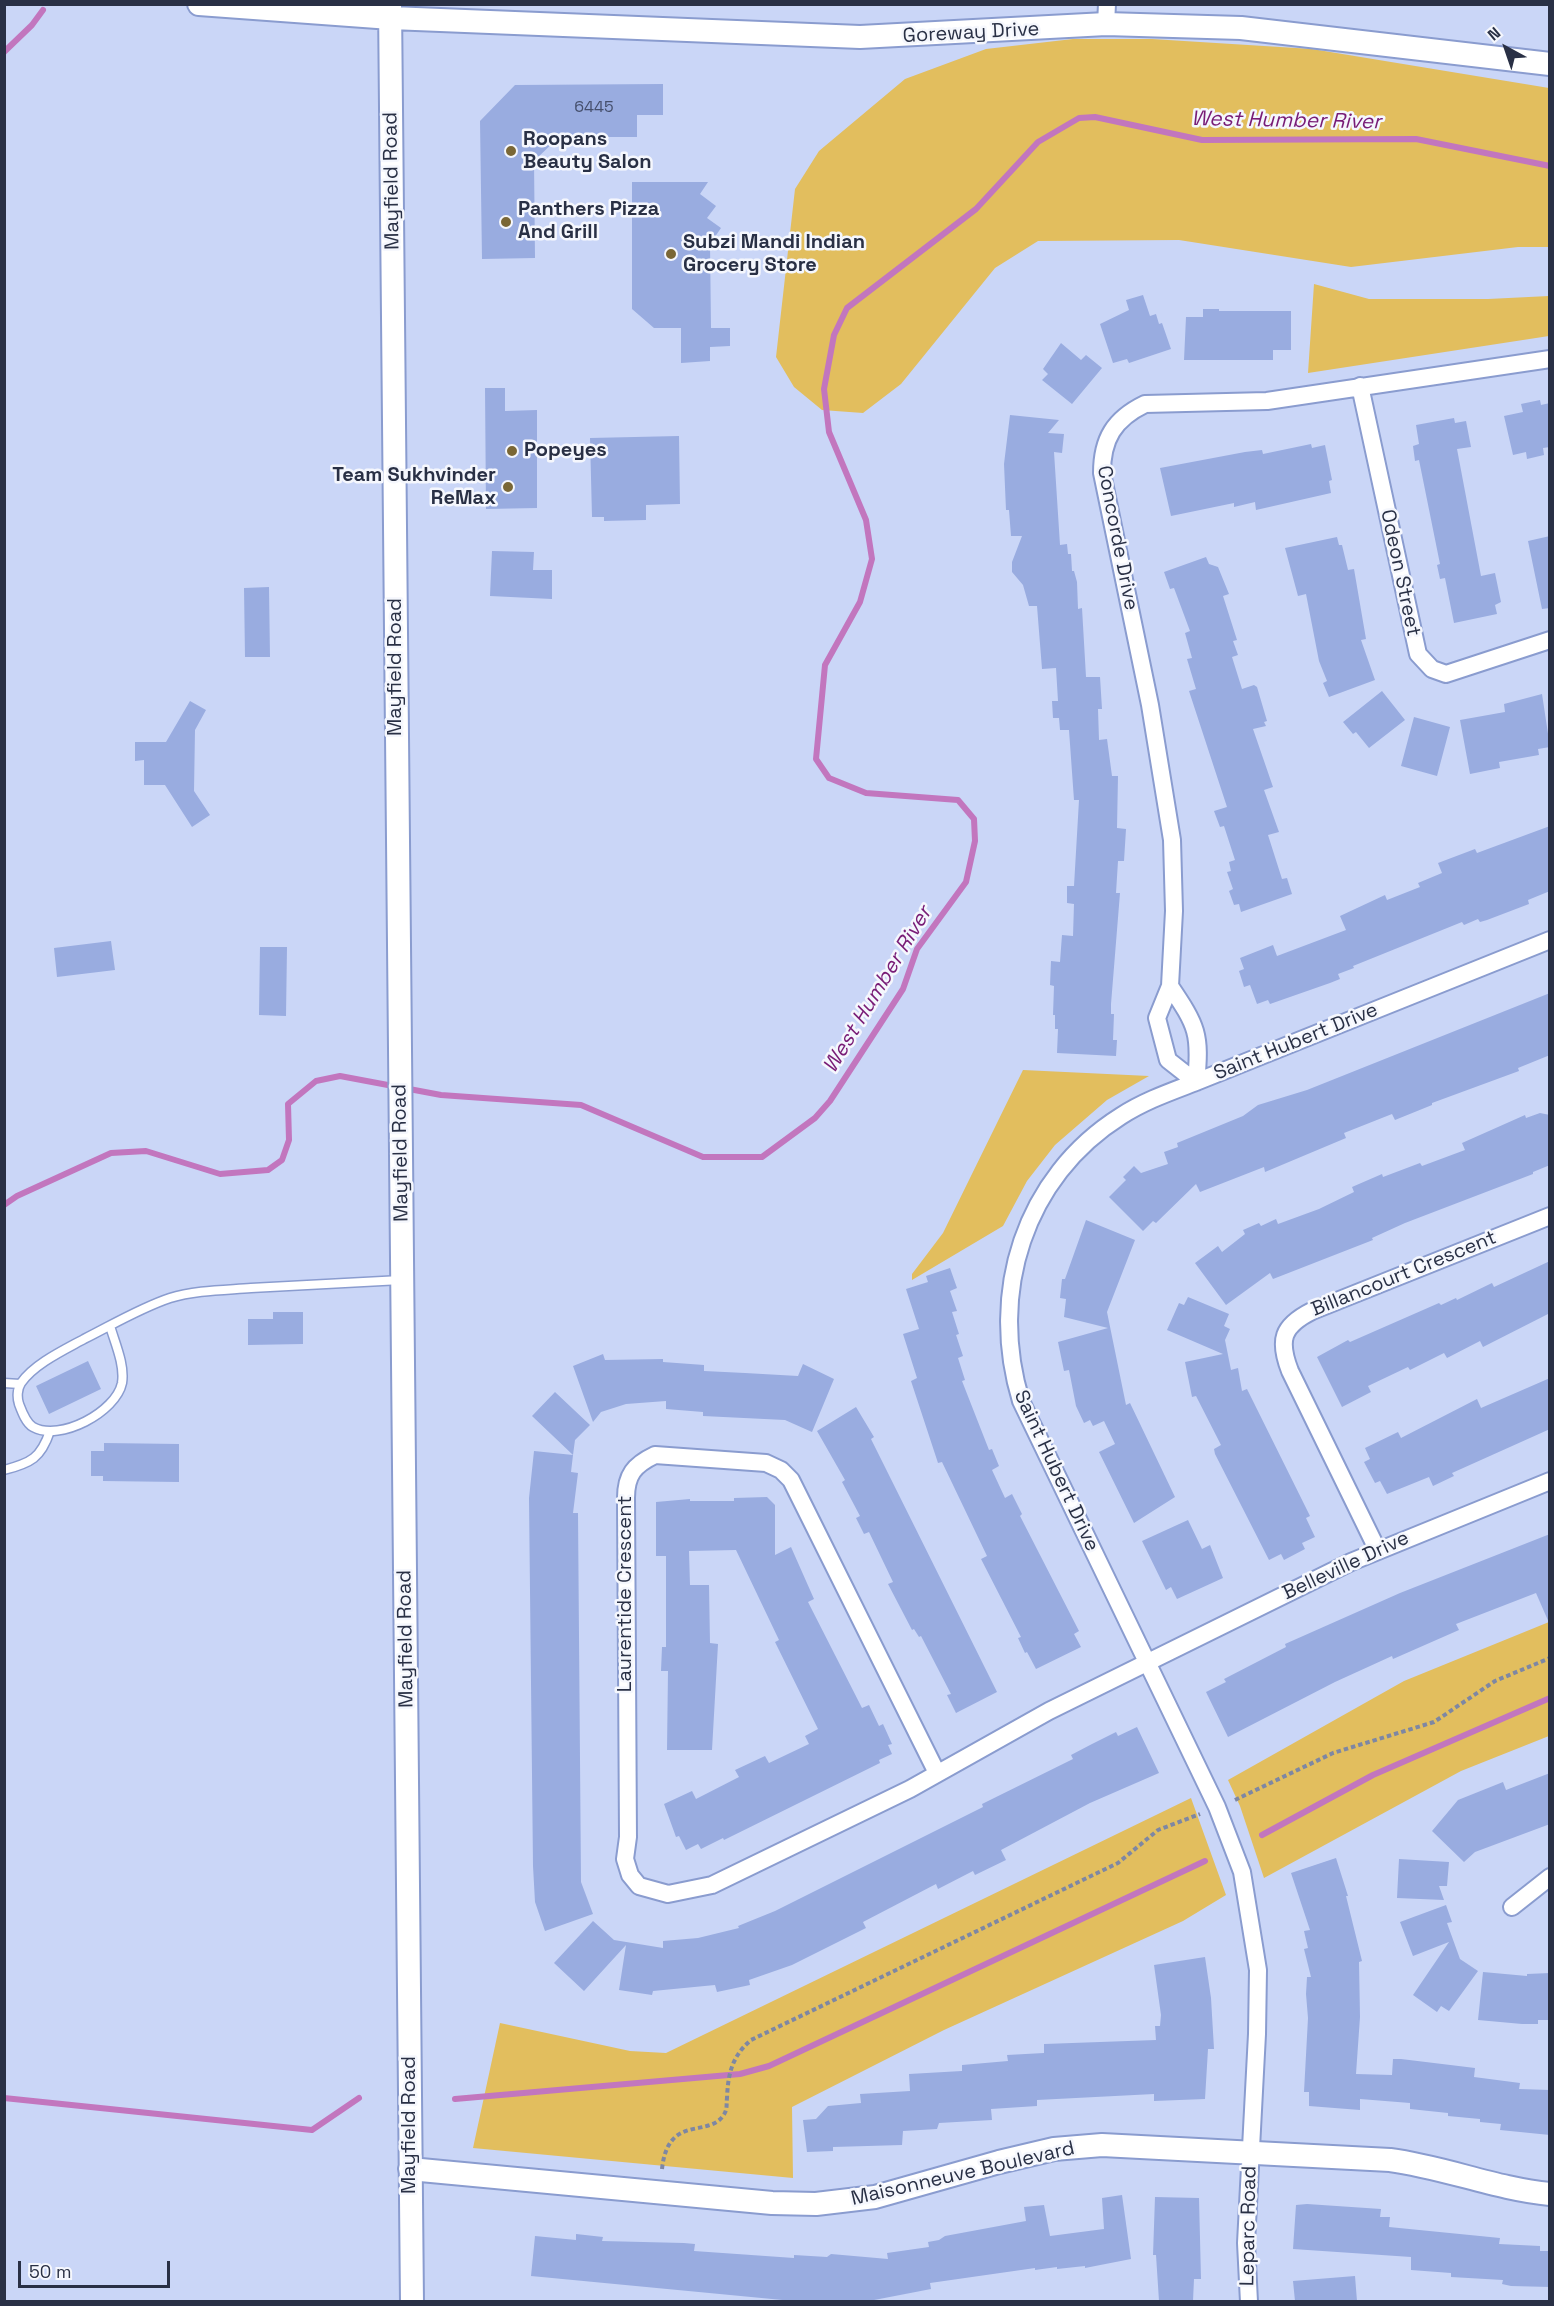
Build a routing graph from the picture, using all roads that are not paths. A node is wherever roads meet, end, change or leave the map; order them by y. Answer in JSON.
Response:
{"nodes":[{"id":1,"x":199,"y":4,"type":"edge"},
{"id":2,"x":391,"y":11,"type":"edge"},
{"id":3,"x":1107,"y":14,"type":"edge"},
{"id":4,"x":1550,"y":64,"type":"edge"},
{"id":5,"x":1550,"y":359,"type":"edge"},
{"id":6,"x":1360,"y":386,"type":"junction"},
{"id":7,"x":1550,"y":640,"type":"edge"},
{"id":8,"x":1550,"y":940,"type":"edge"},
{"id":9,"x":1170,"y":986,"type":"junction"},
{"id":10,"x":1196,"y":1082,"type":"junction"},
{"id":11,"x":1550,"y":1216,"type":"edge"},
{"id":12,"x":402,"y":1280,"type":"junction"},
{"id":13,"x":110,"y":1326,"type":"junction"},
{"id":14,"x":4,"y":1383,"type":"edge"},
{"id":15,"x":20,"y":1384,"type":"junction"},
{"id":16,"x":50,"y":1431,"type":"junction"},
{"id":17,"x":4,"y":1470,"type":"edge"},
{"id":18,"x":1550,"y":1481,"type":"edge"},
{"id":19,"x":1377,"y":1549,"type":"junction"},
{"id":20,"x":1147,"y":1662,"type":"junction"},
{"id":21,"x":937,"y":1773,"type":"junction"},
{"id":22,"x":1550,"y":1877,"type":"edge"},
{"id":23,"x":1512,"y":1907,"type":"dead end"},
{"id":24,"x":1250,"y":2151,"type":"junction"},
{"id":25,"x":410,"y":2169,"type":"junction"},
{"id":26,"x":1550,"y":2194,"type":"edge"},
{"id":27,"x":411,"y":2301,"type":"edge"},
{"id":28,"x":1249,"y":2301,"type":"edge"}],
"edges":[{"from":1,"to":2,"type":"street","name":"Goreway Drive"},
{"from":2,"to":3,"type":"street","name":"Goreway Drive"},
{"from":2,"to":12,"type":"street","name":"Mayfield Road"},
{"from":3,"to":4,"type":"street","name":"Goreway Drive"},
{"from":5,"to":6,"type":"street","name":"Concorde Drive"},
{"from":6,"to":7,"type":"street","name":"Odeon Street"},
{"from":6,"to":9,"type":"street","name":"Concorde Drive"},
{"from":8,"to":10,"type":"street","name":"Saint Hubert Drive"},
{"from":9,"to":10,"type":"street"},
{"from":9,"to":10,"type":"street","name":"Concorde Drive"},
{"from":10,"to":20,"type":"street","name":"Saint Hubert Drive"},
{"from":11,"to":19,"type":"street","name":"Billancourt Crescent"},
{"from":12,"to":13,"type":"lane"},
{"from":12,"to":25,"type":"street","name":"Mayfield Road"},
{"from":13,"to":15,"type":"lane"},
{"from":13,"to":16,"type":"lane"},
{"from":14,"to":15,"type":"lane"},
{"from":15,"to":16,"type":"lane"},
{"from":16,"to":17,"type":"lane"},
{"from":18,"to":19,"type":"street","name":"Belleville Drive"},
{"from":19,"to":20,"type":"street","name":"Belleville Drive"},
{"from":20,"to":21,"type":"street","name":"Laurentide Crescent"},
{"from":20,"to":24,"type":"street","name":"Saint Hubert Drive"},
{"from":21,"to":21,"type":"street","name":"Laurentide Crescent"},
{"from":22,"to":23,"type":"street"},
{"from":24,"to":25,"type":"street","name":"Maisonneuve Boulevard"},
{"from":24,"to":26,"type":"street","name":"Maisonneuve Boulevard"},
{"from":24,"to":28,"type":"street","name":"Leparc Road"},
{"from":25,"to":27,"type":"street","name":"Mayfield Road"}]}
